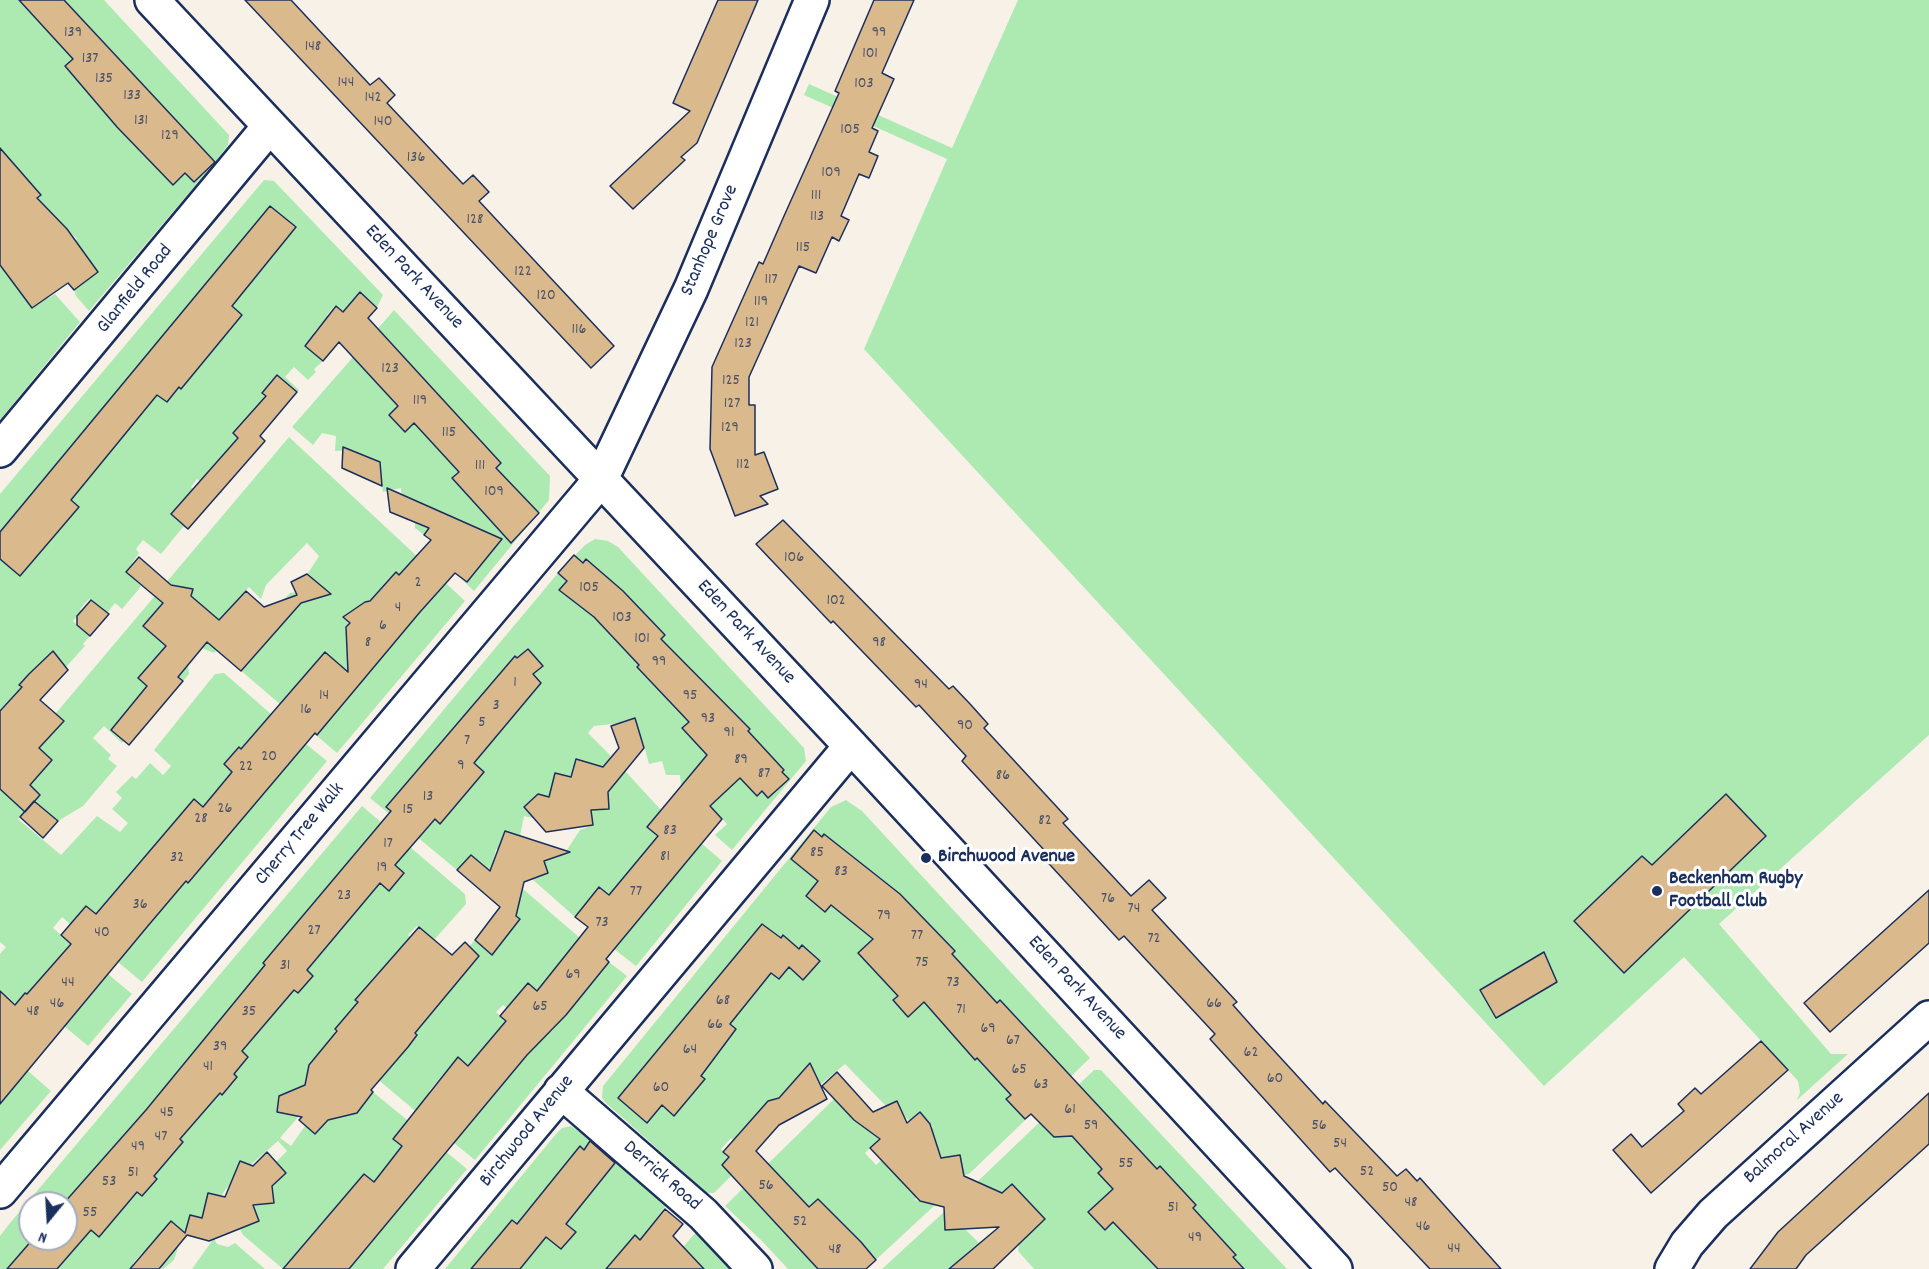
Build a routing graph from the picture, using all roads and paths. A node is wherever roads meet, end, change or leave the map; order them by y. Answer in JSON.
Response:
{"nodes":[{"id":1,"x":152,"y":0,"type":"edge"},
{"id":2,"x":812,"y":0,"type":"edge"},
{"id":3,"x":269,"y":127,"type":"junction"},
{"id":4,"x":0,"y":450,"type":"edge"},
{"id":5,"x":601,"y":479,"type":"junction"},
{"id":6,"x":851,"y":746,"type":"junction"},
{"id":7,"x":1923,"y":1034,"type":"edge"},
{"id":8,"x":561,"y":1091,"type":"junction"},
{"id":9,"x":0,"y":1191,"type":"edge"},
{"id":10,"x":413,"y":1269,"type":"edge"},
{"id":11,"x":755,"y":1269,"type":"edge"},
{"id":12,"x":1335,"y":1269,"type":"edge"},
{"id":13,"x":1672,"y":1269,"type":"edge"}],
"edges":[{"from":1,"to":3,"type":"street","name":"Eden Park Avenue"},
{"from":2,"to":5,"type":"street","name":"Stanhope Grove"},
{"from":3,"to":4,"type":"street","name":"Glanfield Road"},
{"from":3,"to":5,"type":"street","name":"Eden Park Avenue"},
{"from":5,"to":6,"type":"street","name":"Eden Park Avenue"},
{"from":5,"to":9,"type":"street","name":"Cherry Tree Walk"},
{"from":6,"to":8,"type":"street","name":"Birchwood Avenue"},
{"from":6,"to":12,"type":"street","name":"Eden Park Avenue"},
{"from":7,"to":13,"type":"street","name":"Balmoral Avenue"},
{"from":8,"to":10,"type":"street","name":"Birchwood Avenue"},
{"from":8,"to":11,"type":"street","name":"Derrick Road"}]}
